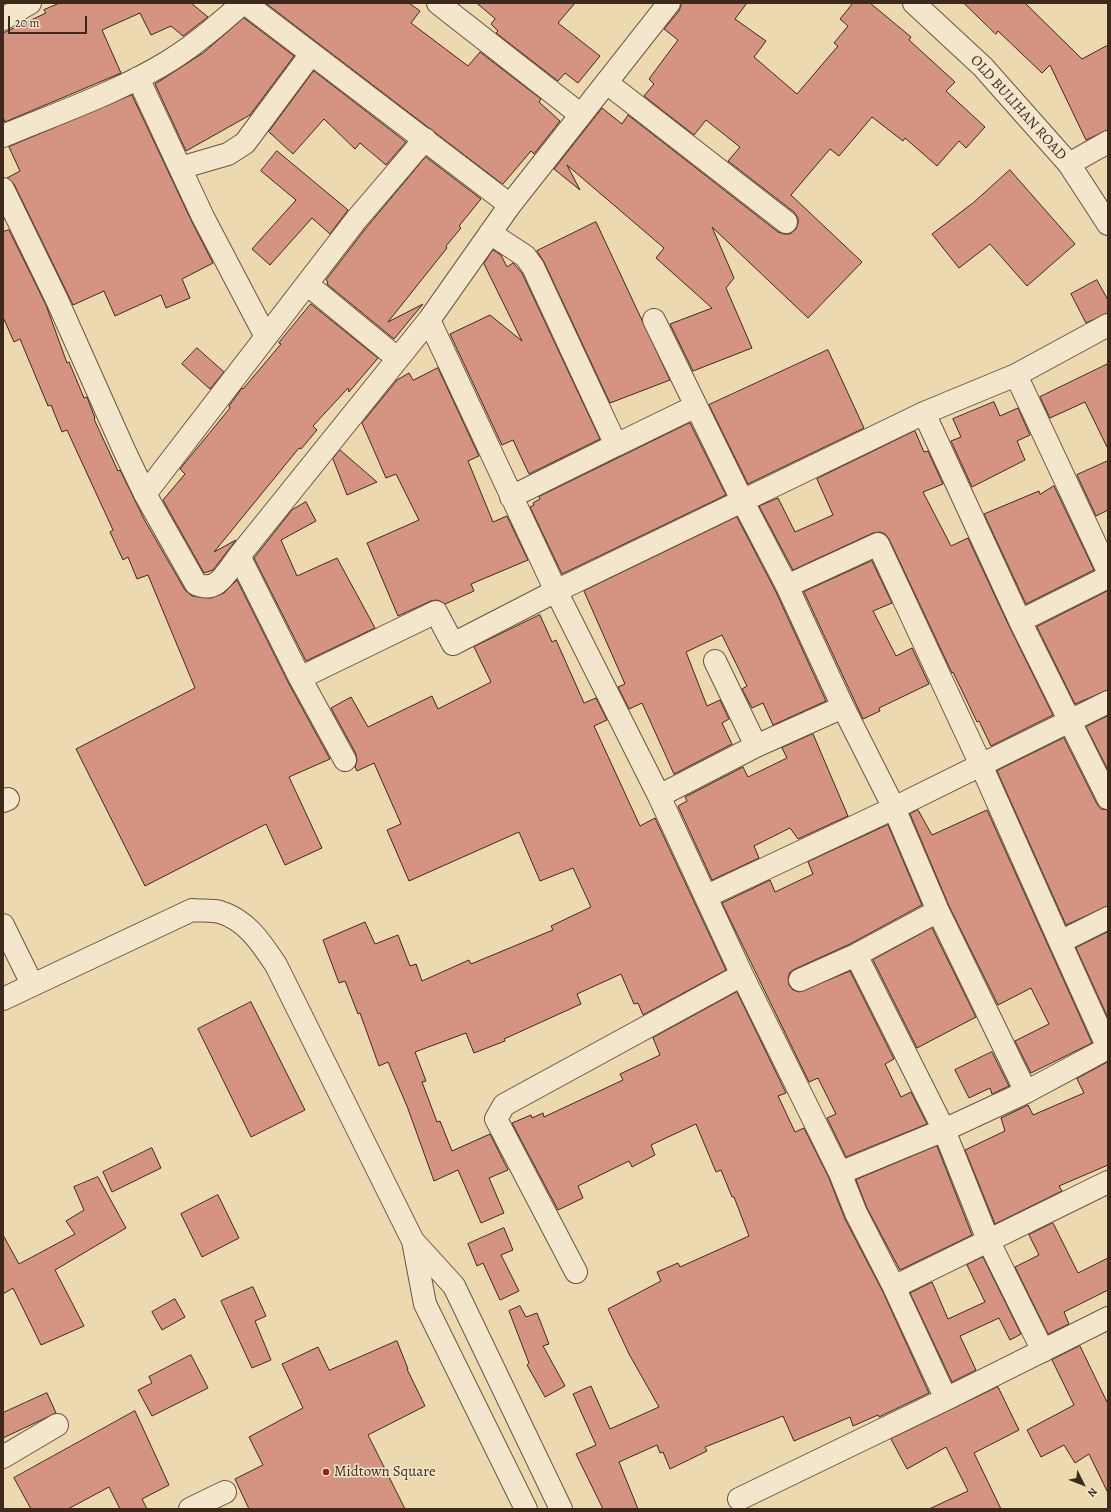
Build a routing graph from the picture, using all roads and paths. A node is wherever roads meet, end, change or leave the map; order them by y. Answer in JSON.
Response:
{"nodes":[{"id":1,"x":30,"y":3,"type":"edge"},
{"id":2,"x":244,"y":3,"type":"edge"},
{"id":3,"x":438,"y":3,"type":"edge"},
{"id":4,"x":669,"y":3,"type":"edge"},
{"id":5,"x":914,"y":3,"type":"edge"},
{"id":6,"x":3,"y":18,"type":"edge"},
{"id":7,"x":312,"y":54,"type":"junction"},
{"id":8,"x":138,"y":78,"type":"junction"},
{"id":9,"x":607,"y":83,"type":"junction"},
{"id":10,"x":581,"y":115,"type":"junction"},
{"id":11,"x":3,"y":136,"type":"edge"},
{"id":12,"x":425,"y":139,"type":"junction"},
{"id":13,"x":1108,"y":142,"type":"edge"},
{"id":14,"x":1068,"y":164,"type":"junction"},
{"id":15,"x":180,"y":168,"type":"junction"},
{"id":16,"x":3,"y":189,"type":"edge"},
{"id":17,"x":510,"y":205,"type":"junction"},
{"id":18,"x":786,"y":222,"type":"dead end"},
{"id":19,"x":1108,"y":224,"type":"edge"},
{"id":20,"x":490,"y":233,"type":"junction"},
{"id":21,"x":307,"y":284,"type":"junction"},
{"id":22,"x":428,"y":320,"type":"junction"},
{"id":23,"x":654,"y":320,"type":"dead end"},
{"id":24,"x":1108,"y":325,"type":"edge"},
{"id":25,"x":266,"y":337,"type":"junction"},
{"id":26,"x":397,"y":358,"type":"junction"},
{"id":27,"x":1016,"y":375,"type":"junction"},
{"id":28,"x":696,"y":406,"type":"junction"},
{"id":29,"x":924,"y":413,"type":"junction"},
{"id":30,"x":616,"y":445,"type":"junction"},
{"id":31,"x":145,"y":494,"type":"junction"},
{"id":32,"x":511,"y":497,"type":"junction"},
{"id":33,"x":742,"y":500,"type":"junction"},
{"id":34,"x":239,"y":556,"type":"junction"},
{"id":35,"x":1108,"y":571,"type":"edge"},
{"id":36,"x":1108,"y":577,"type":"edge"},
{"id":37,"x":787,"y":586,"type":"junction"},
{"id":38,"x":556,"y":591,"type":"junction"},
{"id":39,"x":1020,"y":621,"type":"junction"},
{"id":40,"x":715,"y":661,"type":"dead end"},
{"id":41,"x":300,"y":678,"type":"junction"},
{"id":42,"x":1108,"y":702,"type":"edge"},
{"id":43,"x":843,"y":707,"type":"junction"},
{"id":44,"x":1070,"y":720,"type":"junction"},
{"id":45,"x":756,"y":746,"type":"junction"},
{"id":46,"x":345,"y":760,"type":"dead end"},
{"id":47,"x":981,"y":765,"type":"junction"},
{"id":48,"x":659,"y":796,"type":"junction"},
{"id":49,"x":1108,"y":798,"type":"edge"},
{"id":50,"x":894,"y":808,"type":"junction"},
{"id":51,"x":707,"y":896,"type":"junction"},
{"id":52,"x":938,"y":911,"type":"junction"},
{"id":53,"x":1108,"y":918,"type":"edge"},
{"id":54,"x":3,"y":925,"type":"edge"},
{"id":55,"x":1060,"y":942,"type":"junction"},
{"id":56,"x":856,"y":955,"type":"junction"},
{"id":57,"x":742,"y":975,"type":"junction"},
{"id":58,"x":800,"y":980,"type":"dead end"},
{"id":59,"x":32,"y":984,"type":"junction"},
{"id":60,"x":3,"y":999,"type":"edge"},
{"id":61,"x":1108,"y":1048,"type":"edge"},
{"id":62,"x":1026,"y":1092,"type":"junction"},
{"id":63,"x":944,"y":1130,"type":"junction"},
{"id":64,"x":840,"y":1173,"type":"junction"},
{"id":65,"x":1108,"y":1182,"type":"edge"},
{"id":66,"x":988,"y":1240,"type":"junction"},
{"id":67,"x":413,"y":1241,"type":"junction"},
{"id":68,"x":576,"y":1272,"type":"dead end"},
{"id":69,"x":894,"y":1287,"type":"junction"},
{"id":70,"x":1108,"y":1318,"type":"edge"},
{"id":71,"x":1043,"y":1351,"type":"junction"},
{"id":72,"x":946,"y":1399,"type":"junction"},
{"id":73,"x":57,"y":1425,"type":"dead end"},
{"id":74,"x":3,"y":1457,"type":"edge"},
{"id":75,"x":225,"y":1492,"type":"dead end"},
{"id":76,"x":739,"y":1499,"type":"dead end"},
{"id":77,"x":190,"y":1509,"type":"edge"},
{"id":78,"x":526,"y":1509,"type":"edge"},
{"id":79,"x":561,"y":1509,"type":"edge"}],
"edges":[{"from":1,"to":6,"type":"street"},
{"from":2,"to":7,"type":"street"},
{"from":2,"to":8,"type":"street"},
{"from":3,"to":10,"type":"street"},
{"from":4,"to":9,"type":"street"},
{"from":5,"to":14,"type":"street","name":"OLD BULIHAN ROAD"},
{"from":7,"to":12,"type":"street"},
{"from":7,"to":15,"type":"street"},
{"from":8,"to":11,"type":"street"},
{"from":8,"to":15,"type":"street"},
{"from":9,"to":10,"type":"street"},
{"from":9,"to":18,"type":"street"},
{"from":10,"to":17,"type":"street"},
{"from":12,"to":17,"type":"street"},
{"from":12,"to":21,"type":"street"},
{"from":13,"to":14,"type":"street"},
{"from":14,"to":19,"type":"street","name":"OLD BULIHAN ROAD"},
{"from":15,"to":25,"type":"street"},
{"from":16,"to":31,"type":"street"},
{"from":17,"to":20,"type":"street"},
{"from":20,"to":22,"type":"street"},
{"from":20,"to":30,"type":"street"},
{"from":21,"to":25,"type":"street"},
{"from":21,"to":26,"type":"street"},
{"from":22,"to":26,"type":"street"},
{"from":22,"to":32,"type":"street"},
{"from":23,"to":28,"type":"street"},
{"from":24,"to":27,"type":"street"},
{"from":25,"to":31,"type":"street"},
{"from":26,"to":34,"type":"street"},
{"from":27,"to":29,"type":"street"},
{"from":27,"to":35,"type":"street"},
{"from":28,"to":30,"type":"street"},
{"from":28,"to":33,"type":"street"},
{"from":29,"to":33,"type":"street"},
{"from":29,"to":39,"type":"street"},
{"from":30,"to":32,"type":"street"},
{"from":31,"to":34,"type":"street"},
{"from":32,"to":38,"type":"street"},
{"from":33,"to":37,"type":"street"},
{"from":33,"to":38,"type":"street"},
{"from":34,"to":41,"type":"street"},
{"from":36,"to":39,"type":"street"},
{"from":37,"to":43,"type":"street"},
{"from":37,"to":47,"type":"street"},
{"from":38,"to":41,"type":"street"},
{"from":38,"to":48,"type":"street"},
{"from":39,"to":44,"type":"street"},
{"from":40,"to":45,"type":"street"},
{"from":41,"to":46,"type":"street"},
{"from":42,"to":44,"type":"street"},
{"from":43,"to":45,"type":"street"},
{"from":43,"to":50,"type":"street"},
{"from":44,"to":47,"type":"street"},
{"from":44,"to":49,"type":"street"},
{"from":45,"to":48,"type":"street"},
{"from":47,"to":50,"type":"street"},
{"from":47,"to":55,"type":"street"},
{"from":48,"to":51,"type":"street"},
{"from":50,"to":51,"type":"street"},
{"from":50,"to":52,"type":"street"},
{"from":51,"to":57,"type":"street"},
{"from":52,"to":56,"type":"street"},
{"from":52,"to":62,"type":"street"},
{"from":53,"to":55,"type":"street"},
{"from":54,"to":59,"type":"street"},
{"from":55,"to":61,"type":"street"},
{"from":56,"to":58,"type":"street"},
{"from":56,"to":63,"type":"street"},
{"from":57,"to":64,"type":"street"},
{"from":57,"to":68,"type":"street"},
{"from":59,"to":60,"type":"street"},
{"from":59,"to":67,"type":"street"},
{"from":61,"to":62,"type":"street"},
{"from":62,"to":63,"type":"street"},
{"from":63,"to":64,"type":"street"},
{"from":63,"to":66,"type":"street"},
{"from":64,"to":69,"type":"street"},
{"from":65,"to":66,"type":"street"},
{"from":66,"to":69,"type":"street"},
{"from":66,"to":71,"type":"street"},
{"from":67,"to":78,"type":"street"},
{"from":67,"to":79,"type":"street"},
{"from":69,"to":72,"type":"street"},
{"from":70,"to":71,"type":"street"},
{"from":71,"to":72,"type":"street"},
{"from":72,"to":76,"type":"street"},
{"from":73,"to":74,"type":"street"},
{"from":75,"to":77,"type":"street"}]}
